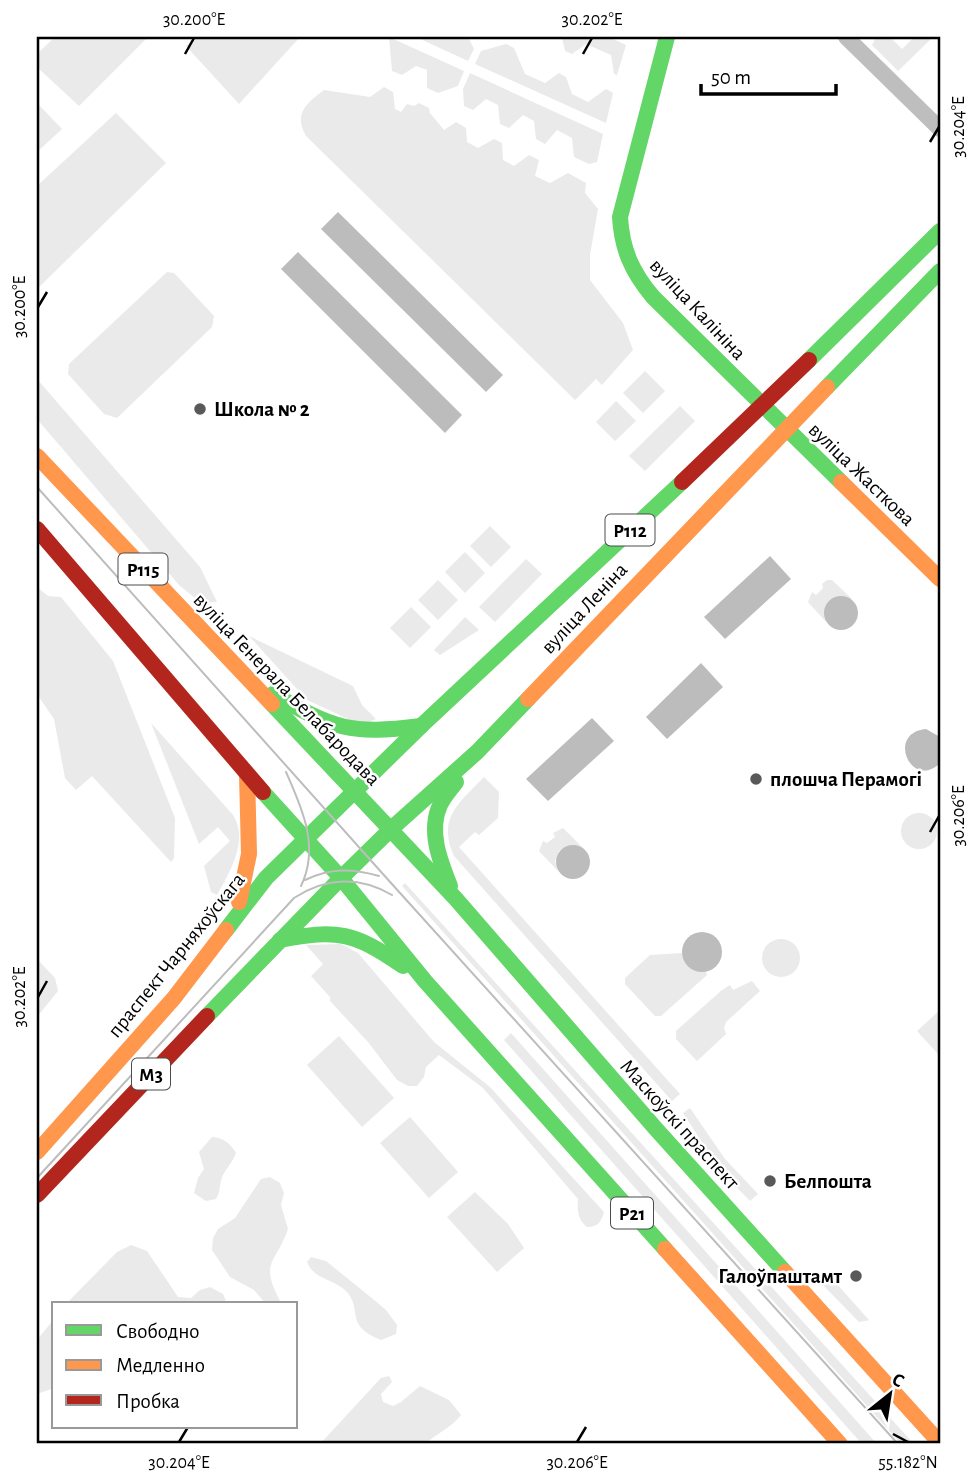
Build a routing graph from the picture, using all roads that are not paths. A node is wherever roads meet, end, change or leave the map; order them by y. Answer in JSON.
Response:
{"nodes":[{"id":1,"x":667,"y":37,"type":"edge"},
{"id":2,"x":846,"y":37,"type":"edge"},
{"id":3,"x":940,"y":129,"type":"edge"},
{"id":4,"x":940,"y":231,"type":"edge"},
{"id":5,"x":940,"y":271,"type":"edge"},
{"id":6,"x":762,"y":406,"type":"junction"},
{"id":7,"x":785,"y":428,"type":"junction"},
{"id":8,"x":37,"y":456,"type":"edge"},
{"id":9,"x":37,"y":529,"type":"edge"},
{"id":10,"x":940,"y":579,"type":"edge"},
{"id":11,"x":250,"y":682,"type":"junction"},
{"id":12,"x":421,"y":726,"type":"junction"},
{"id":13,"x":477,"y":752,"type":"junction"},
{"id":14,"x":247,"y":774,"type":"junction"},
{"id":15,"x":355,"y":792,"type":"junction"},
{"id":16,"x":391,"y":829,"type":"junction"},
{"id":17,"x":305,"y":840,"type":"junction"},
{"id":18,"x":341,"y":878,"type":"junction"},
{"id":19,"x":456,"y":899,"type":"junction"},
{"id":20,"x":234,"y":917,"type":"junction"},
{"id":21,"x":280,"y":940,"type":"junction"},
{"id":22,"x":425,"y":981,"type":"junction"},
{"id":23,"x":37,"y":1152,"type":"edge"},
{"id":24,"x":37,"y":1195,"type":"edge"},
{"id":25,"x":940,"y":1443,"type":"edge"},
{"id":26,"x":840,"y":1444,"type":"edge"}],
"edges":[{"from":1,"to":6,"type":"main road","name":"вуліца Калініна"},
{"from":2,"to":3,"type":"street"},
{"from":4,"to":6,"type":"main road","name":"вуліца Леніна","number":"Р112"},
{"from":5,"to":7,"type":"main road","name":"вуліца Леніна","number":"Р112"},
{"from":6,"to":7,"type":"main road","name":"вуліца Калініна"},
{"from":6,"to":12,"type":"main road","name":"вуліца Леніна","number":"Р112"},
{"from":7,"to":10,"type":"main road","name":"вуліца Жасткова"},
{"from":7,"to":13,"type":"main road","name":"вуліца Леніна","number":"Р112"},
{"from":8,"to":11,"type":"main road","name":"вуліца Генерала Белабародава","number":"Р115"},
{"from":9,"to":14,"type":"main road","number":"Р115"},
{"from":11,"to":12,"type":"main road"},
{"from":11,"to":15,"type":"main road","name":"вуліца Генерала Белабародава","number":"Р115"},
{"from":12,"to":15,"type":"main road","name":"вуліца Леніна","number":"Р112"},
{"from":13,"to":16,"type":"main road","name":"вуліца Леніна","number":"Р112"},
{"from":13,"to":19,"type":"main road"},
{"from":14,"to":17,"type":"main road","number":"Р115"},
{"from":14,"to":20,"type":"main road"},
{"from":15,"to":16,"type":"main road","name":"вуліца Генерала Белабародава"},
{"from":15,"to":17,"type":"main road","name":"праспект Чарняхоўскага","number":"Р112"},
{"from":16,"to":18,"type":"main road","name":"вуліца Леніна","number":"Р112"},
{"from":16,"to":19,"type":"main road","name":"Маскоўскі праспект"},
{"from":17,"to":18,"type":"main road","number":"Р21"},
{"from":17,"to":20,"type":"main road","name":"праспект Чарняхоўскага","number":"М3"},
{"from":18,"to":21,"type":"main road","number":"М3"},
{"from":18,"to":22,"type":"main road","number":"Р21"},
{"from":19,"to":25,"type":"main road","name":"Маскоўскі праспект"},
{"from":20,"to":23,"type":"main road","name":"праспект Чарняхоўскага","number":"М3"},
{"from":21,"to":22,"type":"main road"},
{"from":21,"to":24,"type":"main road","number":"М3"},
{"from":22,"to":26,"type":"main road","number":"Р21"}]}
